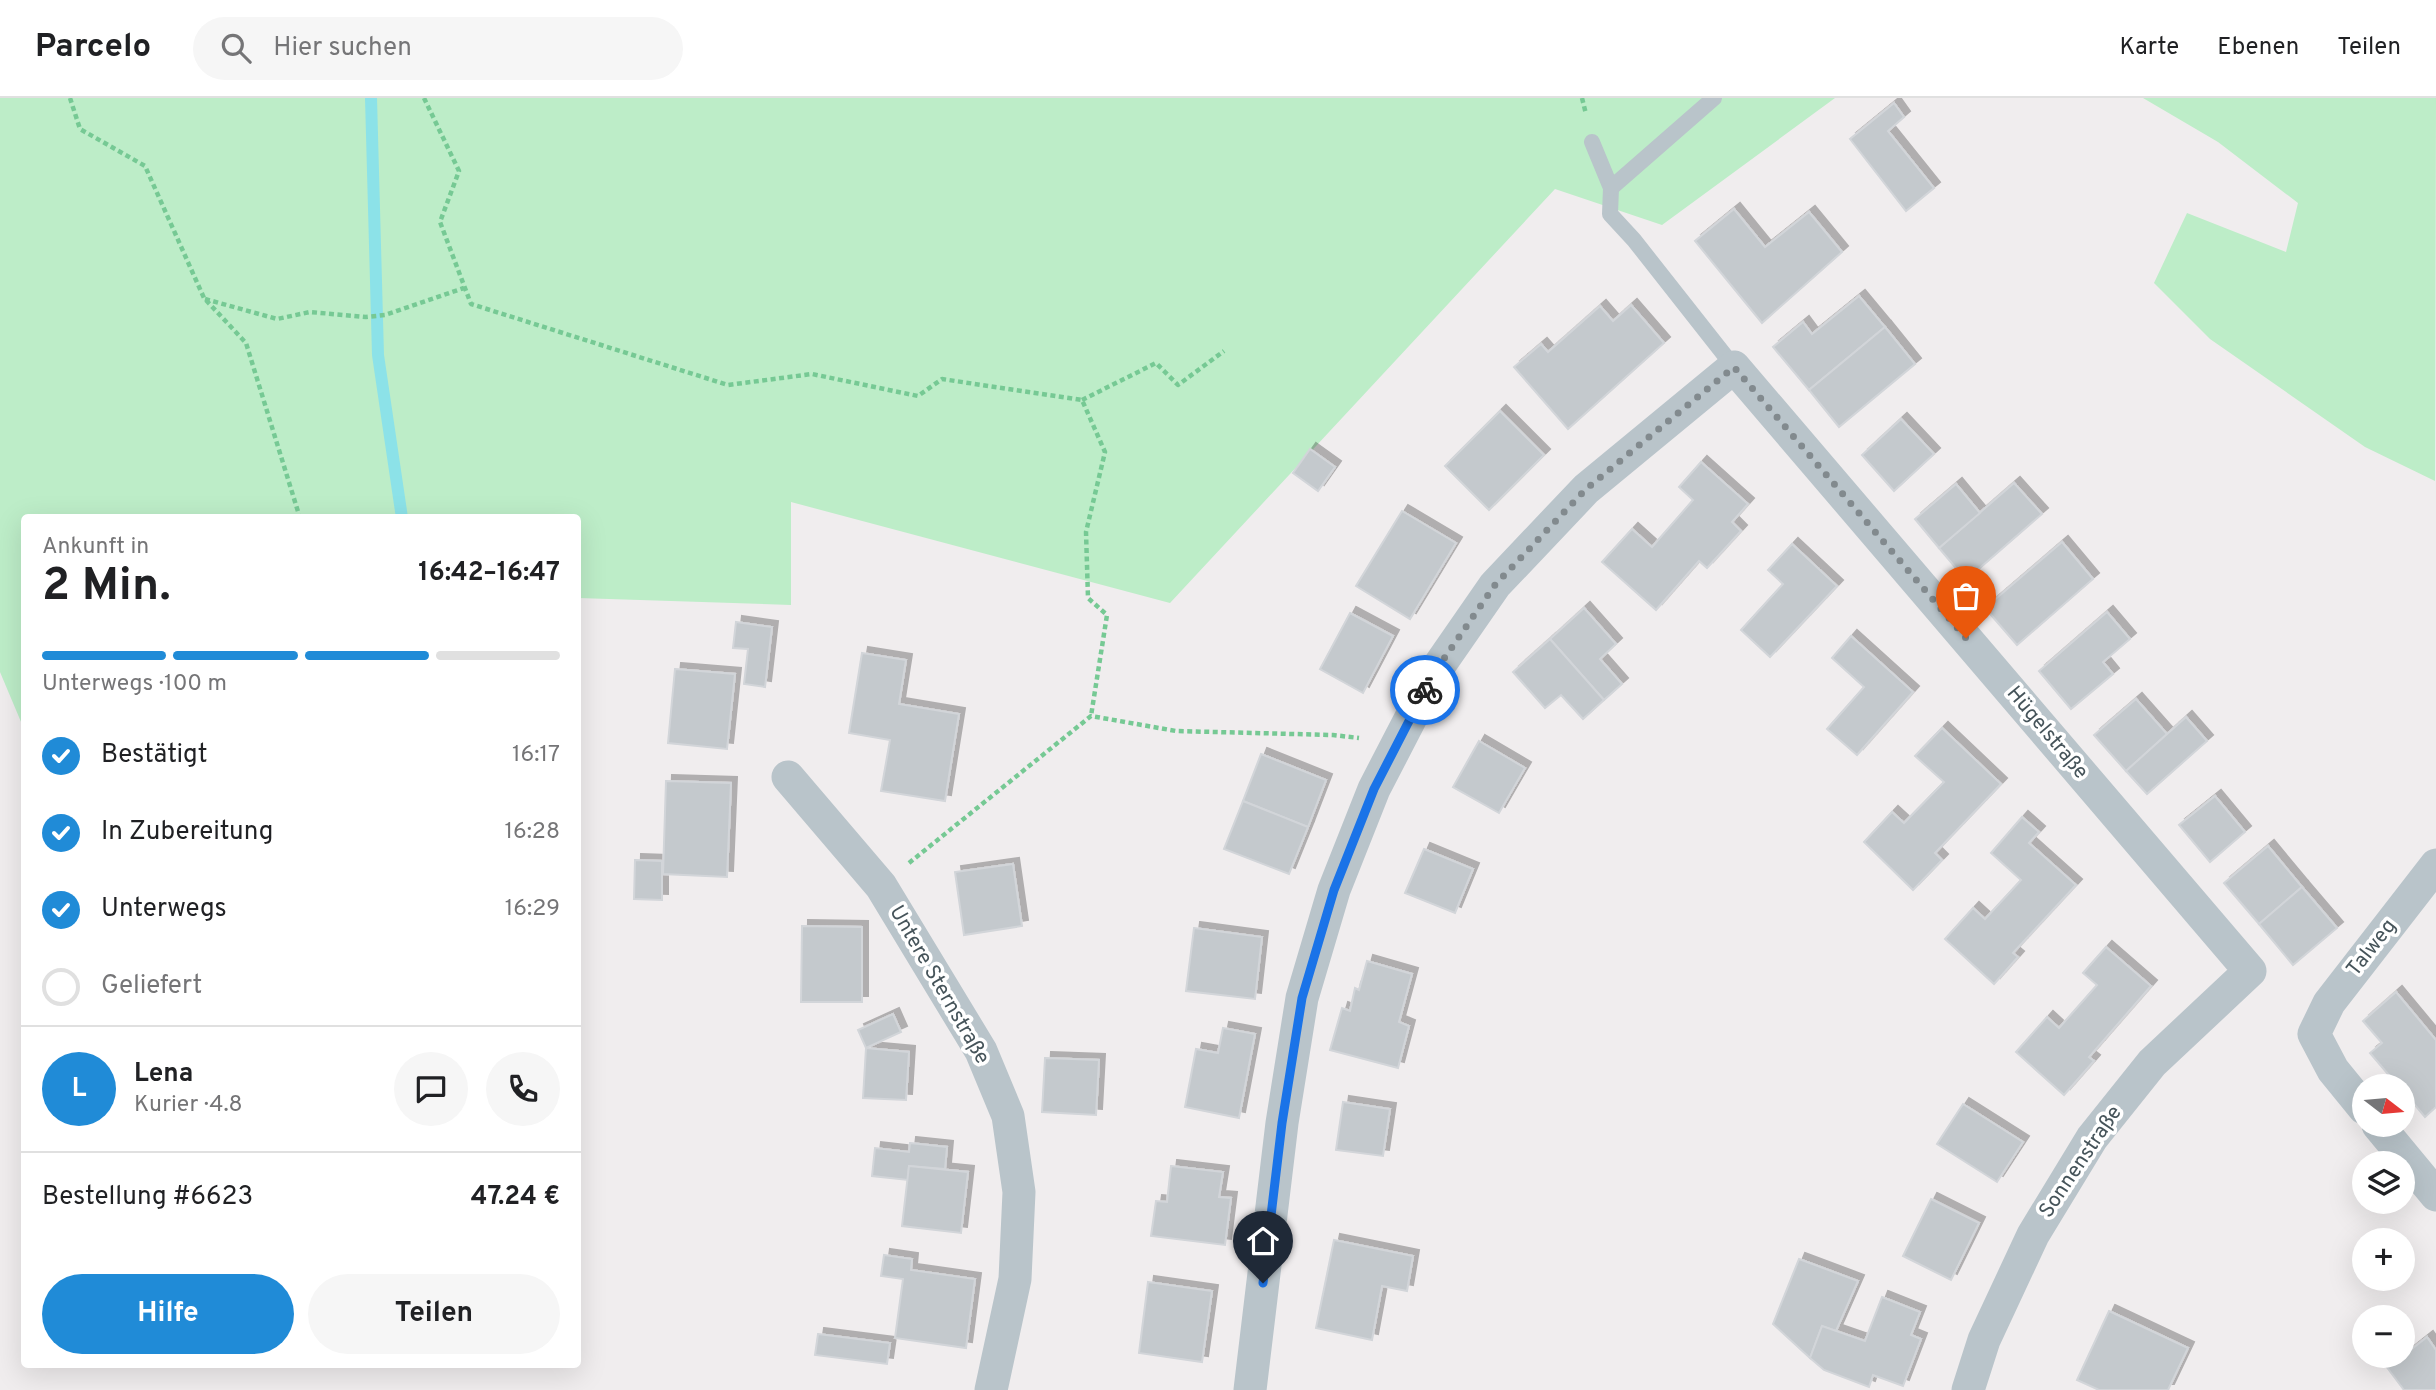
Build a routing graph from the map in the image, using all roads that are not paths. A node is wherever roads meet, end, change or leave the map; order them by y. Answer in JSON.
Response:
{"nodes":[{"id":1,"x":1714,"y":98,"type":"edge"},
{"id":2,"x":1592,"y":142,"type":"dead end"},
{"id":3,"x":1611,"y":188,"type":"junction"},
{"id":4,"x":1734,"y":367,"type":"junction"},
{"id":5,"x":788,"y":777,"type":"dead end"},
{"id":6,"x":2436,"y":865,"type":"edge"},
{"id":7,"x":2250,"y":971,"type":"joint"},
{"id":8,"x":2352,"y":1093,"type":"edge"},
{"id":9,"x":2389,"y":1138,"type":"edge"},
{"id":10,"x":2436,"y":1195,"type":"edge"},
{"id":11,"x":991,"y":1390,"type":"edge"},
{"id":12,"x":1250,"y":1390,"type":"edge"},
{"id":13,"x":1968,"y":1390,"type":"edge"}],
"edges":[{"from":1,"to":3,"type":"lane"},
{"from":2,"to":3,"type":"lane"},
{"from":3,"to":4,"type":"lane"},
{"from":4,"to":7,"type":"street","name":"Hügelstraße"},
{"from":4,"to":12,"type":"street"},
{"from":5,"to":11,"type":"street","name":"Untere Sternstraße"},
{"from":6,"to":8,"type":"street","name":"Talweg"},
{"from":7,"to":13,"type":"street","name":"Sonnenstraße"},
{"from":9,"to":10,"type":"street"}]}
